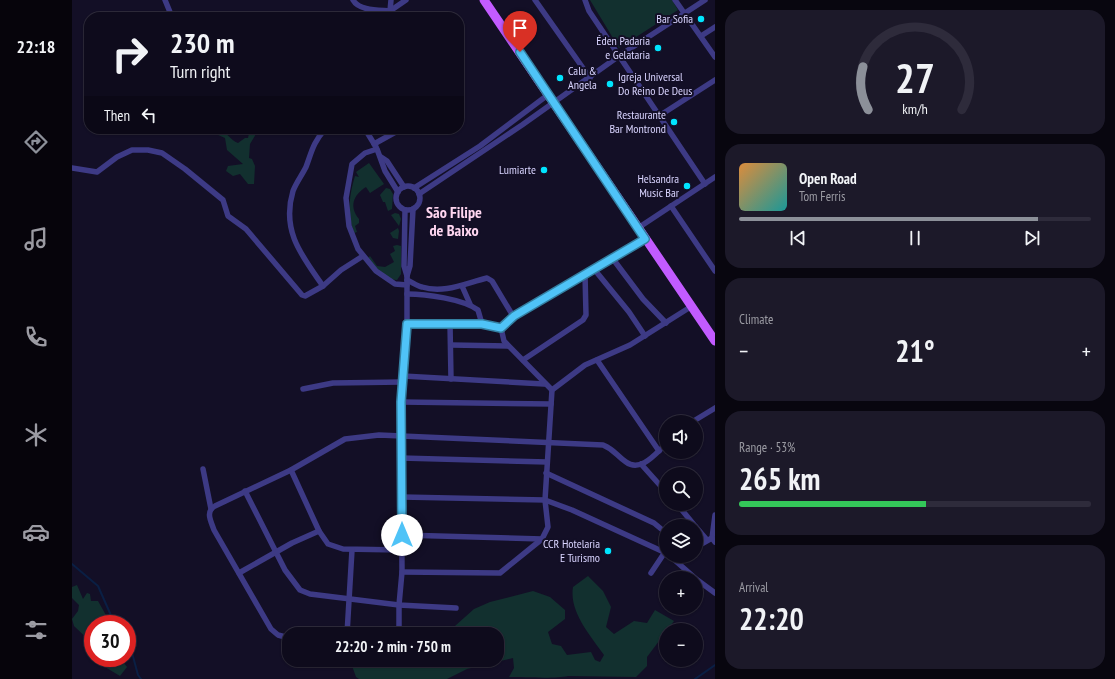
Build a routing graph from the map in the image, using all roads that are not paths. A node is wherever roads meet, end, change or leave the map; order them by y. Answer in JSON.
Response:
{"nodes":[{"id":1,"x":165,"y":0,"type":"edge"},
{"id":2,"x":353,"y":0,"type":"edge"},
{"id":3,"x":391,"y":0,"type":"edge"},
{"id":4,"x":406,"y":0,"type":"edge"},
{"id":5,"x":484,"y":0,"type":"edge"},
{"id":6,"x":535,"y":0,"type":"edge"},
{"id":7,"x":585,"y":0,"type":"edge"},
{"id":8,"x":674,"y":0,"type":"edge"},
{"id":9,"x":705,"y":0,"type":"edge"},
{"id":10,"x":390,"y":11,"type":"junction"},
{"id":11,"x":170,"y":12,"type":"edge"},
{"id":12,"x":684,"y":14,"type":"junction"},
{"id":13,"x":715,"y":27,"type":"edge"},
{"id":14,"x":701,"y":36,"type":"junction"},
{"id":15,"x":619,"y":56,"type":"junction"},
{"id":16,"x":715,"y":57,"type":"edge"},
{"id":17,"x":590,"y":78,"type":"junction"},
{"id":18,"x":715,"y":80,"type":"edge"},
{"id":19,"x":549,"y":94,"type":"junction"},
{"id":20,"x":554,"y":102,"type":"junction"},
{"id":21,"x":659,"y":116,"type":"junction"},
{"id":22,"x":320,"y":134,"type":"edge"},
{"id":23,"x":368,"y":134,"type":"edge"},
{"id":24,"x":394,"y":134,"type":"edge"},
{"id":25,"x":376,"y":147,"type":"junction"},
{"id":26,"x":381,"y":157,"type":"junction"},
{"id":27,"x":72,"y":168,"type":"edge"},
{"id":28,"x":715,"y":177,"type":"edge"},
{"id":29,"x":704,"y":184,"type":"junction"},
{"id":30,"x":404,"y":187,"type":"junction"},
{"id":31,"x":414,"y":188,"type":"junction"},
{"id":32,"x":398,"y":192,"type":"junction"},
{"id":33,"x":419,"y":194,"type":"junction"},
{"id":34,"x":671,"y":206,"type":"junction"},
{"id":35,"x":413,"y":209,"type":"junction"},
{"id":36,"x":405,"y":210,"type":"junction"},
{"id":37,"x":638,"y":228,"type":"junction"},
{"id":38,"x":645,"y":239,"type":"junction"},
{"id":39,"x":363,"y":256,"type":"junction"},
{"id":40,"x":613,"y":259,"type":"junction"},
{"id":41,"x":594,"y":269,"type":"junction"},
{"id":42,"x":715,"y":271,"type":"edge"},
{"id":43,"x":585,"y":274,"type":"junction"},
{"id":44,"x":407,"y":280,"type":"junction"},
{"id":45,"x":323,"y":286,"type":"junction"},
{"id":46,"x":462,"y":286,"type":"junction"},
{"id":47,"x":407,"y":294,"type":"junction"},
{"id":48,"x":470,"y":304,"type":"junction"},
{"id":49,"x":692,"y":306,"type":"junction"},
{"id":50,"x":514,"y":316,"type":"junction"},
{"id":51,"x":666,"y":323,"type":"junction"},
{"id":52,"x":407,"y":324,"type":"junction"},
{"id":53,"x":450,"y":324,"type":"junction"},
{"id":54,"x":482,"y":324,"type":"junction"},
{"id":55,"x":501,"y":328,"type":"junction"},
{"id":56,"x":645,"y":336,"type":"junction"},
{"id":57,"x":715,"y":341,"type":"edge"},
{"id":58,"x":451,"y":345,"type":"junction"},
{"id":59,"x":508,"y":346,"type":"junction"},
{"id":60,"x":523,"y":360,"type":"junction"},
{"id":61,"x":596,"y":360,"type":"junction"},
{"id":62,"x":452,"y":379,"type":"junction"},
{"id":63,"x":402,"y":380,"type":"junction"},
{"id":64,"x":544,"y":384,"type":"junction"},
{"id":65,"x":303,"y":389,"type":"dead end"},
{"id":66,"x":552,"y":390,"type":"junction"},
{"id":67,"x":401,"y":402,"type":"junction"},
{"id":68,"x":550,"y":404,"type":"junction"},
{"id":69,"x":715,"y":408,"type":"edge"},
{"id":70,"x":703,"y":415,"type":"edge"},
{"id":71,"x":400,"y":437,"type":"junction"},
{"id":72,"x":548,"y":443,"type":"junction"},
{"id":73,"x":659,"y":451,"type":"joint"},
{"id":74,"x":401,"y":458,"type":"junction"},
{"id":75,"x":547,"y":462,"type":"junction"},
{"id":76,"x":641,"y":464,"type":"junction"},
{"id":77,"x":202,"y":469,"type":"dead end"},
{"id":78,"x":291,"y":470,"type":"junction"},
{"id":79,"x":546,"y":473,"type":"junction"},
{"id":80,"x":659,"y":484,"type":"edge"},
{"id":81,"x":245,"y":491,"type":"junction"},
{"id":82,"x":402,"y":497,"type":"junction"},
{"id":83,"x":545,"y":500,"type":"junction"},
{"id":84,"x":211,"y":509,"type":"junction"},
{"id":85,"x":683,"y":511,"type":"edge"},
{"id":86,"x":715,"y":515,"type":"edge"},
{"id":87,"x":689,"y":519,"type":"edge"},
{"id":88,"x":659,"y":527,"type":"edge"},
{"id":89,"x":319,"y":531,"type":"junction"},
{"id":90,"x":703,"y":533,"type":"edge"},
{"id":91,"x":402,"y":535,"type":"junction"},
{"id":92,"x":542,"y":539,"type":"junction"},
{"id":93,"x":711,"y":540,"type":"edge"},
{"id":94,"x":659,"y":549,"type":"edge"},
{"id":95,"x":352,"y":550,"type":"junction"},
{"id":96,"x":401,"y":550,"type":"junction"},
{"id":97,"x":276,"y":554,"type":"junction"},
{"id":98,"x":659,"y":561,"type":"edge"},
{"id":99,"x":679,"y":563,"type":"edge"},
{"id":100,"x":688,"y":571,"type":"edge"},
{"id":101,"x":402,"y":572,"type":"junction"},
{"id":102,"x":239,"y":573,"type":"junction"},
{"id":103,"x":651,"y":573,"type":"dead end"},
{"id":104,"x":703,"y":584,"type":"edge"},
{"id":105,"x":715,"y":593,"type":"edge"},
{"id":106,"x":351,"y":598,"type":"junction"},
{"id":107,"x":399,"y":605,"type":"junction"},
{"id":108,"x":456,"y":608,"type":"dead end"},
{"id":109,"x":348,"y":627,"type":"edge"},
{"id":110,"x":399,"y":627,"type":"edge"},
{"id":111,"x":282,"y":636,"type":"edge"}],
"edges":[{"from":1,"to":11,"type":"street"},
{"from":2,"to":10,"type":"street"},
{"from":3,"to":10,"type":"street"},
{"from":4,"to":10,"type":"street"},
{"from":5,"to":19,"type":"main road"},
{"from":6,"to":17,"type":"street"},
{"from":7,"to":15,"type":"street"},
{"from":8,"to":12,"type":"street"},
{"from":9,"to":12,"type":"street"},
{"from":12,"to":14,"type":"street"},
{"from":12,"to":15,"type":"street"},
{"from":13,"to":14,"type":"street"},
{"from":14,"to":16,"type":"street"},
{"from":15,"to":17,"type":"street"},
{"from":15,"to":21,"type":"street"},
{"from":17,"to":20,"type":"street"},
{"from":18,"to":21,"type":"street"},
{"from":19,"to":20,"type":"main road"},
{"from":19,"to":31,"type":"street"},
{"from":20,"to":33,"type":"street"},
{"from":20,"to":37,"type":"main road"},
{"from":21,"to":29,"type":"street"},
{"from":22,"to":45,"type":"street"},
{"from":23,"to":25,"type":"street"},
{"from":24,"to":25,"type":"street"},
{"from":25,"to":26,"type":"street"},
{"from":25,"to":39,"type":"street"},
{"from":26,"to":30,"type":"street"},
{"from":26,"to":32,"type":"street"},
{"from":27,"to":45,"type":"street"},
{"from":28,"to":29,"type":"street"},
{"from":29,"to":34,"type":"street"},
{"from":30,"to":31,"type":"street"},
{"from":30,"to":32,"type":"street"},
{"from":31,"to":33,"type":"street"},
{"from":32,"to":36,"type":"street"},
{"from":33,"to":35,"type":"street"},
{"from":34,"to":37,"type":"street"},
{"from":34,"to":42,"type":"street"},
{"from":35,"to":36,"type":"street"},
{"from":35,"to":44,"type":"street"},
{"from":36,"to":44,"type":"street"},
{"from":37,"to":38,"type":"main road"},
{"from":38,"to":40,"type":"street"},
{"from":38,"to":49,"type":"main road"},
{"from":39,"to":44,"type":"street"},
{"from":39,"to":45,"type":"street"},
{"from":40,"to":41,"type":"street"},
{"from":40,"to":51,"type":"street"},
{"from":41,"to":43,"type":"street"},
{"from":41,"to":56,"type":"street"},
{"from":43,"to":50,"type":"street"},
{"from":43,"to":60,"type":"street"},
{"from":44,"to":46,"type":"street"},
{"from":44,"to":47,"type":"street"},
{"from":46,"to":48,"type":"street"},
{"from":46,"to":50,"type":"street"},
{"from":47,"to":48,"type":"street"},
{"from":47,"to":52,"type":"street"},
{"from":48,"to":54,"type":"street"},
{"from":49,"to":51,"type":"street"},
{"from":49,"to":57,"type":"main road"},
{"from":50,"to":55,"type":"street"},
{"from":51,"to":56,"type":"street"},
{"from":52,"to":53,"type":"street"},
{"from":52,"to":63,"type":"street"},
{"from":53,"to":54,"type":"street"},
{"from":53,"to":58,"type":"street"},
{"from":54,"to":55,"type":"street"},
{"from":55,"to":59,"type":"street"},
{"from":56,"to":61,"type":"street"},
{"from":58,"to":59,"type":"street"},
{"from":58,"to":62,"type":"street"},
{"from":59,"to":60,"type":"street"},
{"from":60,"to":64,"type":"street"},
{"from":61,"to":66,"type":"street"},
{"from":61,"to":73,"type":"street"},
{"from":62,"to":63,"type":"street"},
{"from":62,"to":64,"type":"street"},
{"from":63,"to":65,"type":"street"},
{"from":63,"to":67,"type":"street"},
{"from":64,"to":66,"type":"street"},
{"from":66,"to":68,"type":"street"},
{"from":67,"to":68,"type":"street"},
{"from":67,"to":71,"type":"street"},
{"from":68,"to":72,"type":"street"},
{"from":69,"to":70,"type":"street"},
{"from":71,"to":72,"type":"street"},
{"from":71,"to":74,"type":"street"},
{"from":71,"to":78,"type":"street"},
{"from":72,"to":75,"type":"street"},
{"from":72,"to":76,"type":"street"},
{"from":73,"to":76,"type":"street"},
{"from":74,"to":75,"type":"street"},
{"from":74,"to":82,"type":"street"},
{"from":75,"to":79,"type":"street"},
{"from":76,"to":80,"type":"street"},
{"from":77,"to":84,"type":"street"},
{"from":78,"to":81,"type":"street"},
{"from":78,"to":89,"type":"street"},
{"from":79,"to":83,"type":"street"},
{"from":79,"to":88,"type":"street"},
{"from":81,"to":84,"type":"street"},
{"from":81,"to":97,"type":"street"},
{"from":82,"to":83,"type":"street"},
{"from":82,"to":91,"type":"street"},
{"from":83,"to":92,"type":"street"},
{"from":83,"to":94,"type":"street"},
{"from":84,"to":102,"type":"street"},
{"from":85,"to":87,"type":"street"},
{"from":86,"to":93,"type":"street"},
{"from":89,"to":95,"type":"street"},
{"from":89,"to":97,"type":"street"},
{"from":90,"to":93,"type":"street"},
{"from":91,"to":92,"type":"street"},
{"from":91,"to":96,"type":"street"},
{"from":92,"to":101,"type":"street"},
{"from":95,"to":96,"type":"street"},
{"from":95,"to":106,"type":"street"},
{"from":96,"to":101,"type":"street"},
{"from":97,"to":102,"type":"street"},
{"from":97,"to":106,"type":"street"},
{"from":98,"to":103,"type":"street"},
{"from":99,"to":100,"type":"street"},
{"from":101,"to":107,"type":"street"},
{"from":102,"to":111,"type":"street"},
{"from":104,"to":105,"type":"street"},
{"from":106,"to":107,"type":"street"},
{"from":106,"to":109,"type":"street"},
{"from":107,"to":108,"type":"street"},
{"from":107,"to":110,"type":"street"}]}
